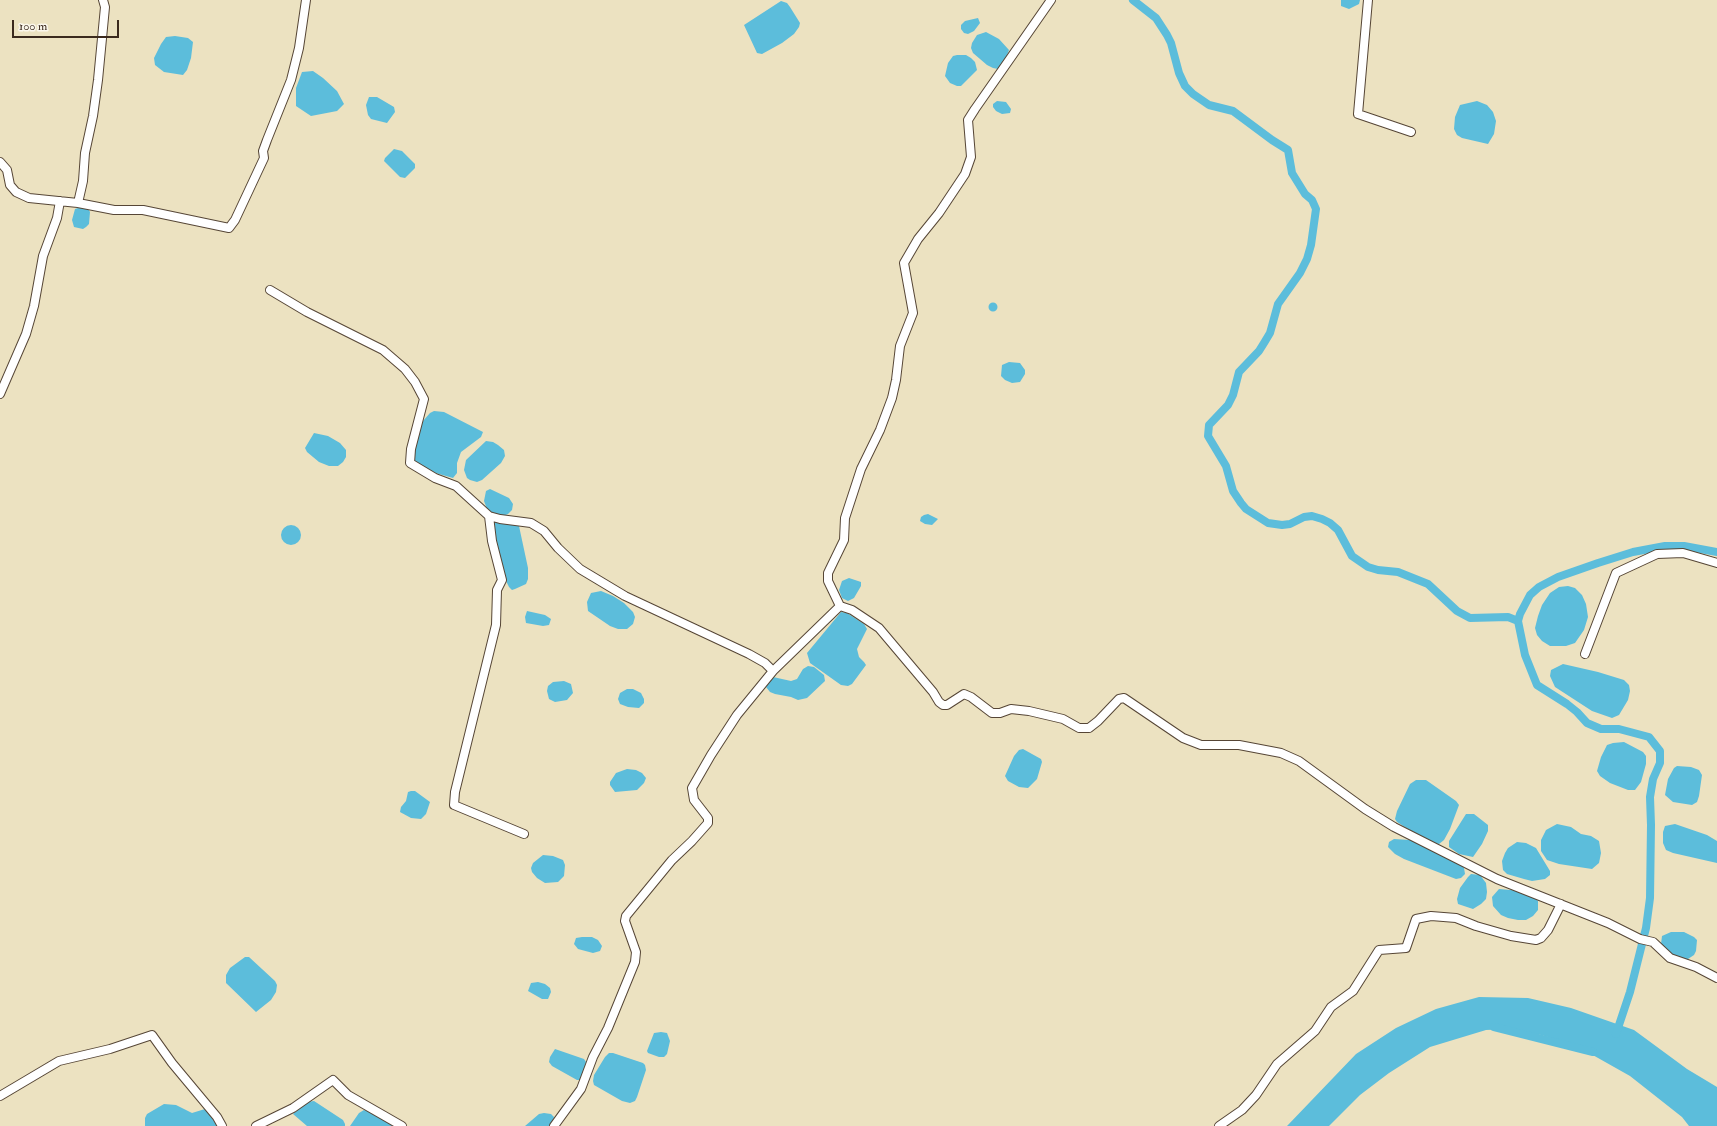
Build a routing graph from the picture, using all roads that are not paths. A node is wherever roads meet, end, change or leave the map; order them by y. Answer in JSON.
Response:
{"nodes":[{"id":1,"x":104,"y":0,"type":"edge"},
{"id":2,"x":306,"y":0,"type":"edge"},
{"id":3,"x":1051,"y":0,"type":"edge"},
{"id":4,"x":1368,"y":0,"type":"edge"},
{"id":5,"x":1411,"y":132,"type":"dead end"},
{"id":6,"x":0,"y":162,"type":"edge"},
{"id":7,"x":60,"y":201,"type":"junction"},
{"id":8,"x":78,"y":203,"type":"junction"},
{"id":9,"x":270,"y":290,"type":"dead end"},
{"id":10,"x":0,"y":394,"type":"edge"},
{"id":11,"x":489,"y":516,"type":"junction"},
{"id":12,"x":1717,"y":563,"type":"edge"},
{"id":13,"x":840,"y":606,"type":"junction"},
{"id":14,"x":1585,"y":654,"type":"dead end"},
{"id":15,"x":773,"y":671,"type":"junction"},
{"id":16,"x":524,"y":834,"type":"dead end"},
{"id":17,"x":1561,"y":904,"type":"junction"},
{"id":18,"x":1717,"y":978,"type":"edge"},
{"id":19,"x":0,"y":1096,"type":"edge"},
{"id":20,"x":222,"y":1126,"type":"edge"},
{"id":21,"x":256,"y":1126,"type":"edge"},
{"id":22,"x":402,"y":1126,"type":"edge"},
{"id":23,"x":554,"y":1126,"type":"edge"},
{"id":24,"x":1219,"y":1126,"type":"edge"}],
"edges":[{"from":1,"to":8,"type":"street"},
{"from":2,"to":8,"type":"street"},
{"from":3,"to":13,"type":"street"},
{"from":4,"to":5,"type":"street"},
{"from":6,"to":7,"type":"street"},
{"from":7,"to":8,"type":"street"},
{"from":7,"to":10,"type":"street"},
{"from":9,"to":11,"type":"street"},
{"from":11,"to":15,"type":"street"},
{"from":11,"to":16,"type":"street"},
{"from":12,"to":14,"type":"street"},
{"from":13,"to":15,"type":"street"},
{"from":13,"to":17,"type":"street"},
{"from":15,"to":23,"type":"street"},
{"from":17,"to":18,"type":"street"},
{"from":17,"to":24,"type":"street"},
{"from":19,"to":20,"type":"street"},
{"from":21,"to":22,"type":"street"}]}
